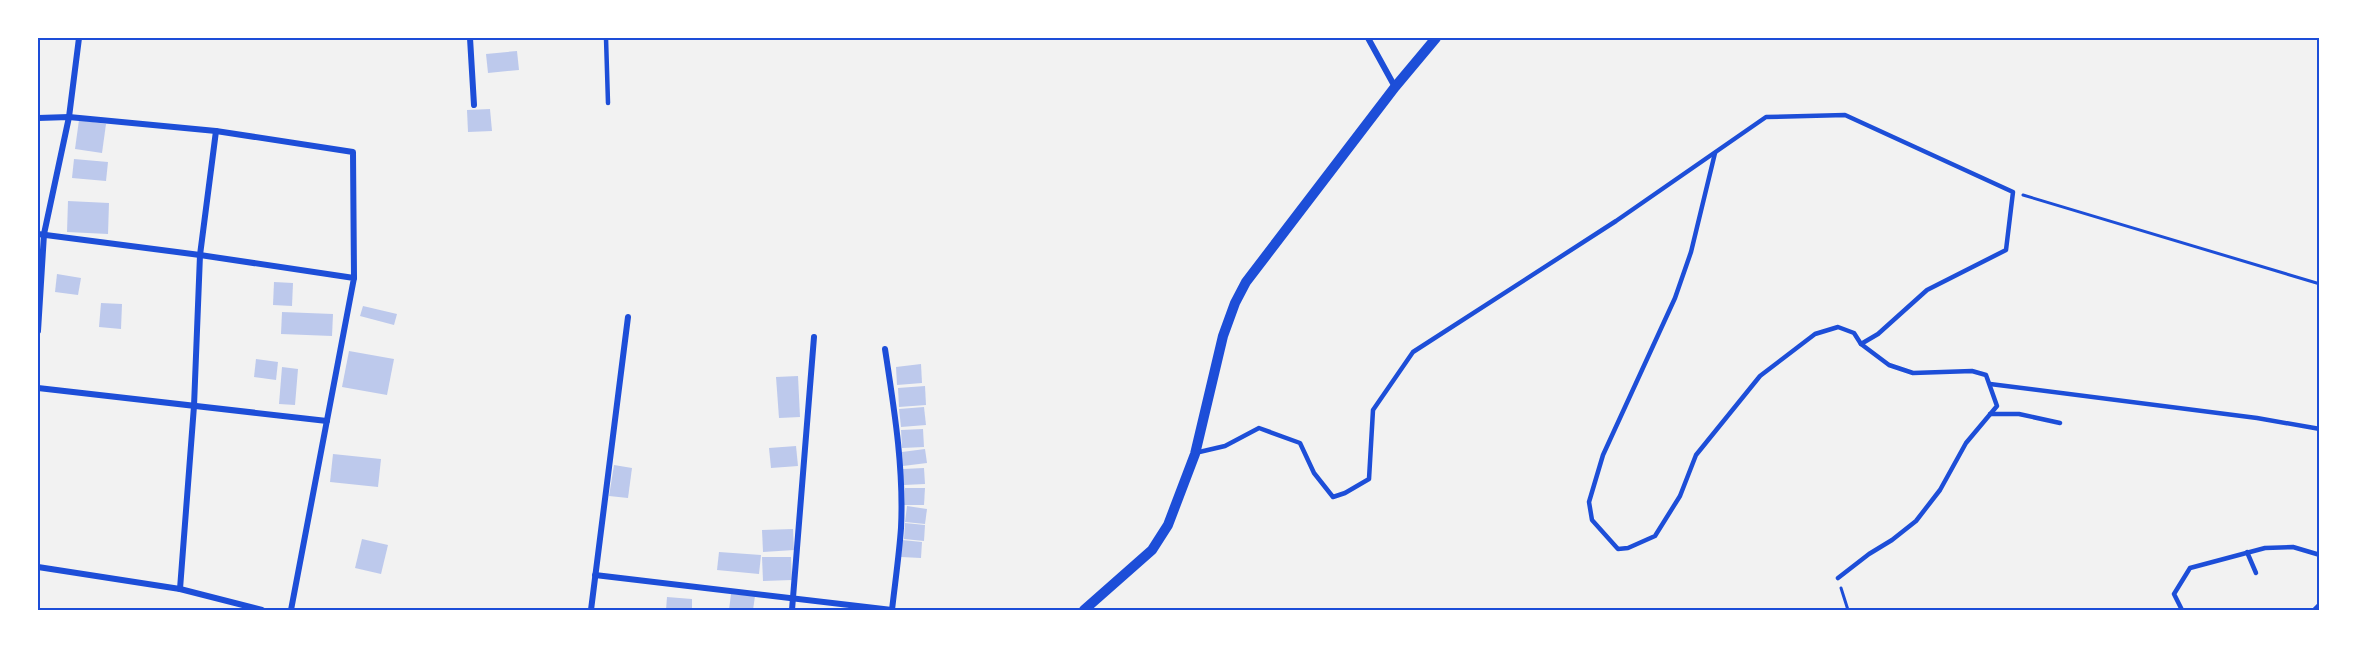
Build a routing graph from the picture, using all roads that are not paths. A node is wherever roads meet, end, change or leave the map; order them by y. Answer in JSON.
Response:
{"nodes":[{"id":1,"x":79,"y":38,"type":"edge"},
{"id":2,"x":470,"y":38,"type":"edge"},
{"id":3,"x":606,"y":38,"type":"edge"},
{"id":4,"x":1368,"y":38,"type":"edge"},
{"id":5,"x":1436,"y":38,"type":"edge"},
{"id":6,"x":1395,"y":87,"type":"junction"},
{"id":7,"x":608,"y":103,"type":"dead end"},
{"id":8,"x":474,"y":105,"type":"dead end"},
{"id":9,"x":69,"y":117,"type":"junction"},
{"id":10,"x":38,"y":118,"type":"edge"},
{"id":11,"x":216,"y":130,"type":"junction"},
{"id":12,"x":1715,"y":152,"type":"junction"},
{"id":13,"x":41,"y":234,"type":"edge"},
{"id":14,"x":200,"y":255,"type":"junction"},
{"id":15,"x":354,"y":278,"type":"junction"},
{"id":16,"x":628,"y":317,"type":"dead end"},
{"id":17,"x":38,"y":331,"type":"edge"},
{"id":18,"x":814,"y":337,"type":"dead end"},
{"id":19,"x":1861,"y":344,"type":"junction"},
{"id":20,"x":885,"y":349,"type":"dead end"},
{"id":21,"x":1990,"y":384,"type":"junction"},
{"id":22,"x":38,"y":388,"type":"edge"},
{"id":23,"x":194,"y":406,"type":"junction"},
{"id":24,"x":1990,"y":414,"type":"junction"},
{"id":25,"x":327,"y":421,"type":"junction"},
{"id":26,"x":2060,"y":423,"type":"dead end"},
{"id":27,"x":2319,"y":429,"type":"edge"},
{"id":28,"x":1195,"y":453,"type":"junction"},
{"id":29,"x":2247,"y":552,"type":"junction"},
{"id":30,"x":2319,"y":555,"type":"edge"},
{"id":31,"x":38,"y":567,"type":"edge"},
{"id":32,"x":2256,"y":573,"type":"dead end"},
{"id":33,"x":596,"y":575,"type":"junction"},
{"id":34,"x":1838,"y":578,"type":"road end"},
{"id":35,"x":180,"y":589,"type":"junction"},
{"id":36,"x":793,"y":598,"type":"junction"},
{"id":37,"x":2319,"y":604,"type":"edge"},
{"id":38,"x":262,"y":610,"type":"edge"},
{"id":39,"x":291,"y":610,"type":"edge"},
{"id":40,"x":591,"y":610,"type":"edge"},
{"id":41,"x":792,"y":610,"type":"edge"},
{"id":42,"x":892,"y":610,"type":"edge"},
{"id":43,"x":1084,"y":610,"type":"edge"},
{"id":44,"x":2182,"y":610,"type":"edge"},
{"id":45,"x":2314,"y":610,"type":"edge"}],
"edges":[{"from":1,"to":9,"type":"street"},
{"from":2,"to":8,"type":"street"},
{"from":3,"to":7,"type":"lane"},
{"from":4,"to":6,"type":"street"},
{"from":5,"to":6,"type":"street"},
{"from":6,"to":28,"type":"street"},
{"from":9,"to":10,"type":"street"},
{"from":9,"to":11,"type":"street"},
{"from":9,"to":13,"type":"street"},
{"from":11,"to":14,"type":"street"},
{"from":11,"to":15,"type":"street"},
{"from":12,"to":19,"type":"lane"},
{"from":12,"to":19,"type":"lane"},
{"from":12,"to":28,"type":"lane"},
{"from":13,"to":14,"type":"street"},
{"from":13,"to":17,"type":"street"},
{"from":14,"to":15,"type":"street"},
{"from":14,"to":23,"type":"street"},
{"from":15,"to":25,"type":"street"},
{"from":16,"to":33,"type":"street"},
{"from":18,"to":36,"type":"street"},
{"from":19,"to":21,"type":"lane"},
{"from":20,"to":42,"type":"street"},
{"from":21,"to":24,"type":"lane"},
{"from":21,"to":27,"type":"lane"},
{"from":22,"to":23,"type":"street"},
{"from":23,"to":25,"type":"street"},
{"from":23,"to":35,"type":"street"},
{"from":24,"to":26,"type":"lane"},
{"from":24,"to":34,"type":"lane"},
{"from":25,"to":39,"type":"street"},
{"from":28,"to":43,"type":"street"},
{"from":29,"to":30,"type":"lane"},
{"from":29,"to":32,"type":"lane"},
{"from":29,"to":44,"type":"lane"},
{"from":31,"to":35,"type":"street"},
{"from":33,"to":36,"type":"street"},
{"from":33,"to":40,"type":"street"},
{"from":35,"to":38,"type":"street"},
{"from":36,"to":41,"type":"street"},
{"from":36,"to":42,"type":"street"},
{"from":37,"to":45,"type":"lane"}]}
